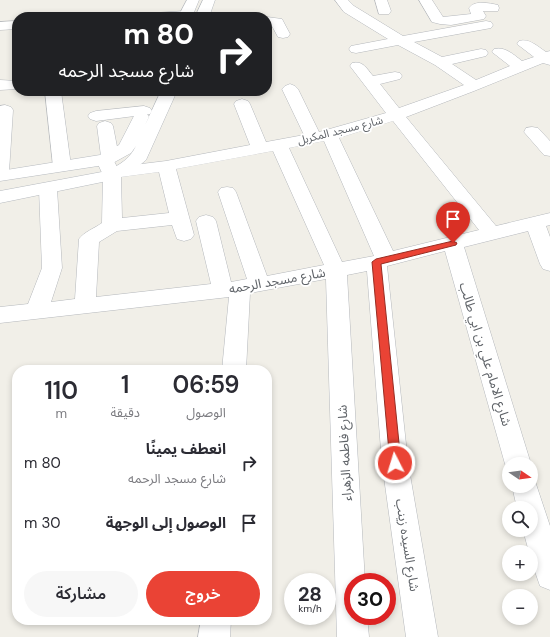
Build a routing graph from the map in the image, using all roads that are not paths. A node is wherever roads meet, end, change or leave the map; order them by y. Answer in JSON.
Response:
{"nodes":[{"id":1,"x":193,"y":0,"type":"edge"},
{"id":2,"x":209,"y":0,"type":"edge"},
{"id":3,"x":341,"y":0,"type":"edge"},
{"id":4,"x":347,"y":0,"type":"edge"},
{"id":5,"x":424,"y":0,"type":"edge"},
{"id":6,"x":493,"y":8,"type":"dead end"},
{"id":7,"x":188,"y":12,"type":"edge"},
{"id":8,"x":204,"y":12,"type":"edge"},
{"id":9,"x":290,"y":19,"type":"dead end"},
{"id":10,"x":272,"y":21,"type":"edge"},
{"id":11,"x":272,"y":21,"type":"edge"},
{"id":12,"x":486,"y":24,"type":"dead end"},
{"id":13,"x":12,"y":25,"type":"edge"},
{"id":14,"x":0,"y":26,"type":"edge"},
{"id":15,"x":277,"y":39,"type":"dead end"},
{"id":16,"x":399,"y":40,"type":"junction"},
{"id":17,"x":524,"y":44,"type":"dead end"},
{"id":18,"x":356,"y":49,"type":"dead end"},
{"id":19,"x":499,"y":52,"type":"dead end"},
{"id":20,"x":481,"y":53,"type":"dead end"},
{"id":21,"x":548,"y":58,"type":"edge"},
{"id":22,"x":440,"y":62,"type":"junction"},
{"id":23,"x":357,"y":66,"type":"dead end"},
{"id":24,"x":521,"y":67,"type":"junction"},
{"id":25,"x":395,"y":76,"type":"dead end"},
{"id":26,"x":369,"y":82,"type":"junction"},
{"id":27,"x":474,"y":85,"type":"junction"},
{"id":28,"x":290,"y":89,"type":"dead end"},
{"id":29,"x":54,"y":96,"type":"edge"},
{"id":30,"x":151,"y":96,"type":"edge"},
{"id":31,"x":167,"y":96,"type":"edge"},
{"id":32,"x":242,"y":104,"type":"dead end"},
{"id":33,"x":5,"y":110,"type":"dead end"},
{"id":34,"x":144,"y":111,"type":"junction"},
{"id":35,"x":396,"y":115,"type":"junction"},
{"id":36,"x":532,"y":132,"type":"dead end"},
{"id":37,"x":322,"y":136,"type":"junction"},
{"id":38,"x":279,"y":145,"type":"junction"},
{"id":39,"x":260,"y":148,"type":"junction"},
{"id":40,"x":550,"y":151,"type":"edge"},
{"id":41,"x":62,"y":166,"type":"junction"},
{"id":42,"x":111,"y":166,"type":"junction"},
{"id":43,"x":166,"y":166,"type":"junction"},
{"id":44,"x":0,"y":172,"type":"edge"},
{"id":45,"x":0,"y":176,"type":"edge"},
{"id":46,"x":48,"y":189,"type":"junction"},
{"id":47,"x":227,"y":192,"type":"dead end"},
{"id":48,"x":0,"y":197,"type":"edge"},
{"id":49,"x":206,"y":221,"type":"dead end"},
{"id":50,"x":542,"y":221,"type":"edge"},
{"id":51,"x":112,"y":225,"type":"junction"},
{"id":52,"x":492,"y":234,"type":"junction"},
{"id":53,"x":453,"y":243,"type":"junction"},
{"id":54,"x":381,"y":261,"type":"junction"},
{"id":55,"x":550,"y":264,"type":"edge"},
{"id":56,"x":336,"y":270,"type":"junction"},
{"id":57,"x":241,"y":288,"type":"junction"},
{"id":58,"x":85,"y":306,"type":"junction"},
{"id":59,"x":36,"y":311,"type":"junction"},
{"id":60,"x":0,"y":315,"type":"edge"},
{"id":61,"x":234,"y":365,"type":"edge"},
{"id":62,"x":516,"y":457,"type":"edge"},
{"id":63,"x":538,"y":533,"type":"edge"},
{"id":64,"x":550,"y":576,"type":"edge"},
{"id":65,"x":215,"y":625,"type":"edge"},
{"id":66,"x":214,"y":637,"type":"edge"},
{"id":67,"x":353,"y":637,"type":"edge"},
{"id":68,"x":422,"y":637,"type":"edge"}],
"edges":[{"from":1,"to":7,"type":"street"},
{"from":2,"to":8,"type":"street"},
{"from":3,"to":4,"type":"street"},
{"from":3,"to":16,"type":"street"},
{"from":5,"to":6,"type":"street"},
{"from":9,"to":10,"type":"street"},
{"from":11,"to":15,"type":"street"},
{"from":12,"to":16,"type":"street"},
{"from":13,"to":14,"type":"street"},
{"from":16,"to":18,"type":"street"},
{"from":16,"to":22,"type":"street"},
{"from":17,"to":21,"type":"street"},
{"from":19,"to":24,"type":"street"},
{"from":20,"to":22,"type":"street"},
{"from":21,"to":24,"type":"street","name":"شارع مسجد المكربل"},
{"from":22,"to":27,"type":"street"},
{"from":23,"to":26,"type":"street"},
{"from":24,"to":27,"type":"street","name":"شارع مسجد المكربل"},
{"from":25,"to":26,"type":"street"},
{"from":26,"to":35,"type":"street"},
{"from":27,"to":35,"type":"street","name":"شارع مسجد المكربل"},
{"from":28,"to":37,"type":"street","name":"شارع السيده زينب"},
{"from":29,"to":41,"type":"street"},
{"from":30,"to":34,"type":"street"},
{"from":31,"to":42,"type":"street"},
{"from":32,"to":39,"type":"street"},
{"from":33,"to":44,"type":"street"},
{"from":34,"to":42,"type":"street"},
{"from":34,"to":42,"type":"street"},
{"from":35,"to":37,"type":"street","name":"شارع مسجد المكربل"},
{"from":35,"to":52,"type":"street"},
{"from":36,"to":40,"type":"street"},
{"from":37,"to":38,"type":"street","name":"شارع مسجد المكربل"},
{"from":37,"to":54,"type":"street","name":"شارع السيده زينب"},
{"from":38,"to":39,"type":"street","name":"شارع مسجد المكربل"},
{"from":38,"to":56,"type":"street"},
{"from":39,"to":43,"type":"street","name":"شارع مسجد المكربل"},
{"from":41,"to":42,"type":"street"},
{"from":41,"to":45,"type":"street"},
{"from":42,"to":43,"type":"street","name":"شارع مسجد المكربل"},
{"from":42,"to":46,"type":"street"},
{"from":42,"to":51,"type":"street"},
{"from":43,"to":51,"type":"street"},
{"from":46,"to":48,"type":"street"},
{"from":46,"to":59,"type":"street"},
{"from":47,"to":57,"type":"street"},
{"from":49,"to":57,"type":"street"},
{"from":50,"to":52,"type":"street","name":"شارع مسجد الرحمه"},
{"from":50,"to":55,"type":"street"},
{"from":51,"to":58,"type":"street"},
{"from":52,"to":53,"type":"street","name":"شارع مسجد الرحمه"},
{"from":53,"to":54,"type":"street","name":"شارع مسجد الرحمه"},
{"from":53,"to":62,"type":"street","name":"شارع الامام علي بن ابي طالب"},
{"from":54,"to":56,"type":"street","name":"شارع مسجد الرحمه"},
{"from":54,"to":68,"type":"street","name":"شارع السيده زينب"},
{"from":56,"to":57,"type":"street","name":"شارع مسجد الرحمه"},
{"from":56,"to":67,"type":"street","name":"شارع فاطمه الزهراء"},
{"from":57,"to":58,"type":"street","name":"شارع مسجد الرحمه"},
{"from":57,"to":61,"type":"street"},
{"from":58,"to":59,"type":"street","name":"شارع مسجد الرحمه"},
{"from":59,"to":60,"type":"street","name":"شارع مسجد الرحمه"},
{"from":63,"to":64,"type":"street"},
{"from":65,"to":66,"type":"street"}]}
